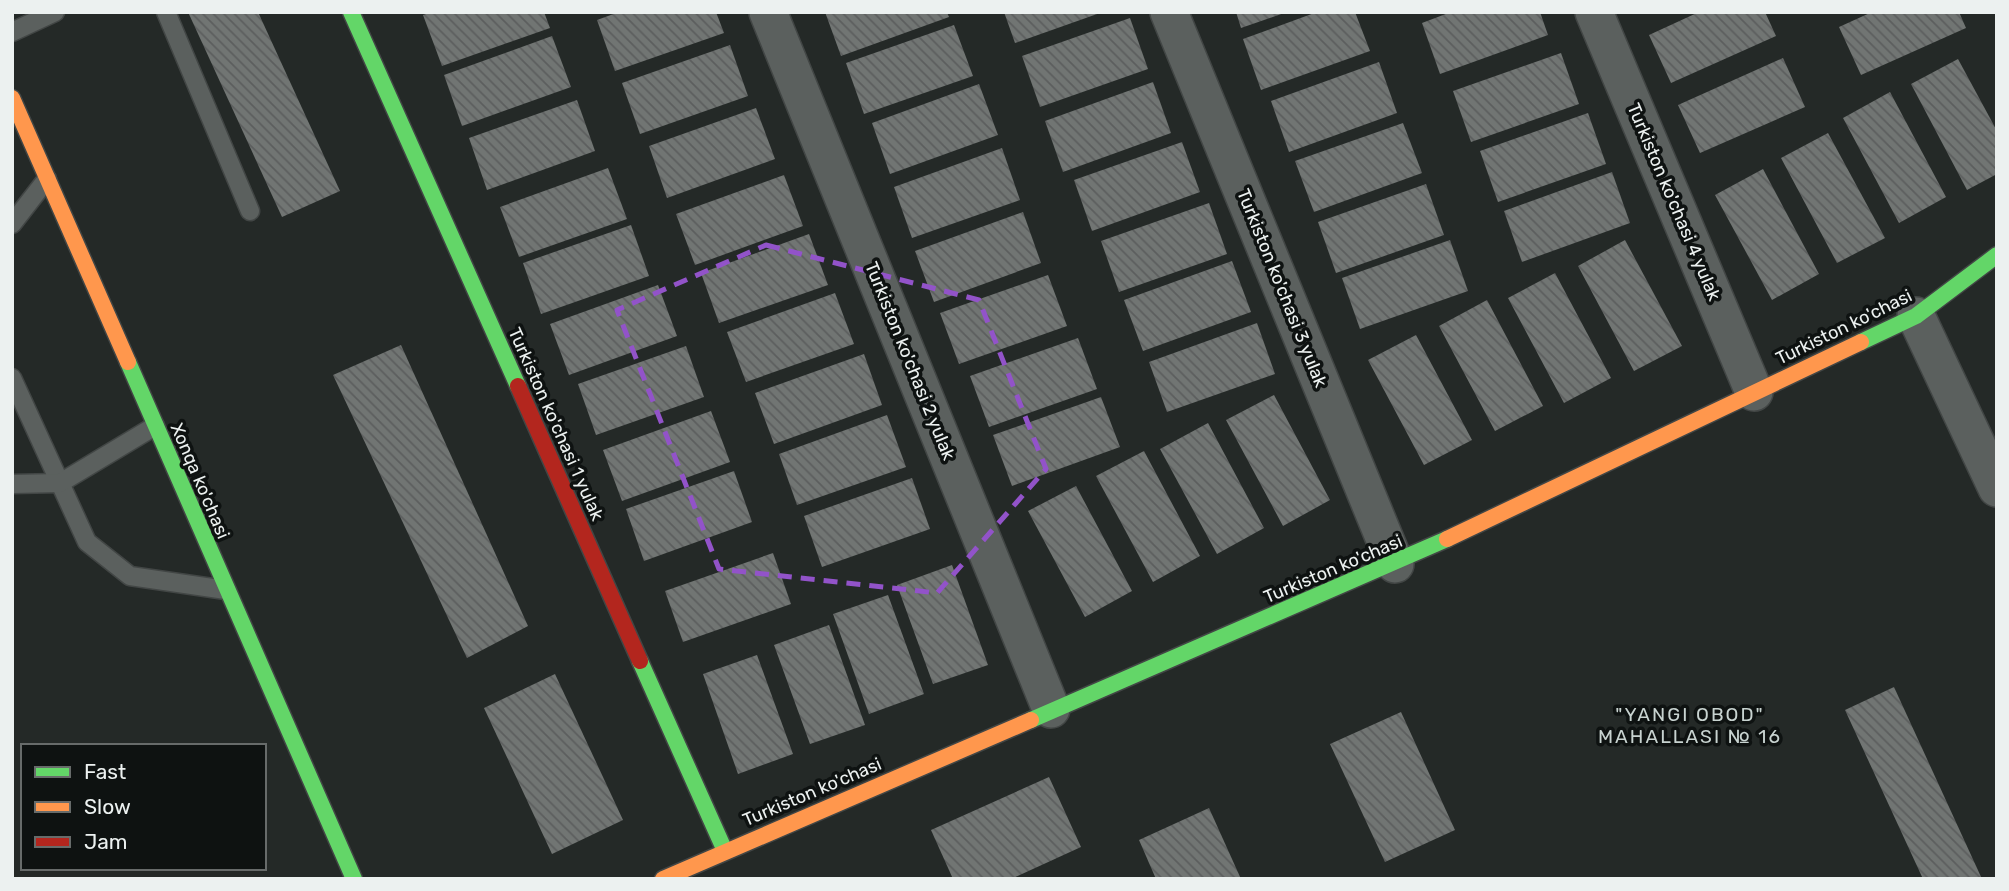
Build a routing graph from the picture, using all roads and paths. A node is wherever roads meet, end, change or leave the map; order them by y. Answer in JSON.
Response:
{"nodes":[{"id":1,"x":55,"y":12,"type":"edge"},
{"id":2,"x":166,"y":12,"type":"edge"},
{"id":3,"x":351,"y":12,"type":"edge"},
{"id":4,"x":768,"y":12,"type":"edge"},
{"id":5,"x":1169,"y":12,"type":"edge"},
{"id":6,"x":1594,"y":12,"type":"edge"},
{"id":7,"x":12,"y":32,"type":"edge"},
{"id":8,"x":12,"y":98,"type":"edge"},
{"id":9,"x":47,"y":179,"type":"junction"},
{"id":10,"x":250,"y":211,"type":"dead end"},
{"id":11,"x":12,"y":224,"type":"edge"},
{"id":12,"x":1997,"y":255,"type":"edge"},
{"id":13,"x":1916,"y":317,"type":"junction"},
{"id":14,"x":12,"y":378,"type":"edge"},
{"id":15,"x":1754,"y":392,"type":"junction"},
{"id":16,"x":155,"y":426,"type":"junction"},
{"id":17,"x":12,"y":484,"type":"edge"},
{"id":18,"x":60,"y":484,"type":"junction"},
{"id":19,"x":1997,"y":488,"type":"edge"},
{"id":20,"x":1395,"y":564,"type":"junction"},
{"id":21,"x":226,"y":590,"type":"junction"},
{"id":22,"x":1051,"y":709,"type":"junction"},
{"id":23,"x":725,"y":851,"type":"junction"},
{"id":24,"x":354,"y":879,"type":"edge"},
{"id":25,"x":663,"y":879,"type":"edge"}],
"edges":[{"from":1,"to":7,"type":"lane"},
{"from":2,"to":10,"type":"lane"},
{"from":3,"to":23,"type":"street","name":"Turkiston ko'chasi 1 yulak"},
{"from":4,"to":22,"type":"street","name":"Turkiston ko'chasi 2 yulak"},
{"from":5,"to":20,"type":"street","name":"Turkiston ko'chasi 3 yulak"},
{"from":6,"to":15,"type":"street","name":"Turkiston ko'chasi 4 yulak"},
{"from":8,"to":9,"type":"street","name":"Xonqa ko'chasi"},
{"from":9,"to":11,"type":"lane"},
{"from":9,"to":16,"type":"street","name":"Xonqa ko'chasi"},
{"from":12,"to":13,"type":"street","name":"Turkiston ko'chasi"},
{"from":13,"to":15,"type":"street","name":"Turkiston ko'chasi"},
{"from":13,"to":19,"type":"street"},
{"from":14,"to":18,"type":"lane"},
{"from":15,"to":20,"type":"street","name":"Turkiston ko'chasi"},
{"from":16,"to":18,"type":"lane"},
{"from":16,"to":21,"type":"street","name":"Xonqa ko'chasi"},
{"from":17,"to":18,"type":"lane"},
{"from":18,"to":21,"type":"lane"},
{"from":20,"to":22,"type":"street","name":"Turkiston ko'chasi"},
{"from":21,"to":24,"type":"street","name":"Xonqa ko'chasi"},
{"from":22,"to":23,"type":"street","name":"Turkiston ko'chasi"},
{"from":23,"to":25,"type":"street","name":"Turkiston ko'chasi"}]}
